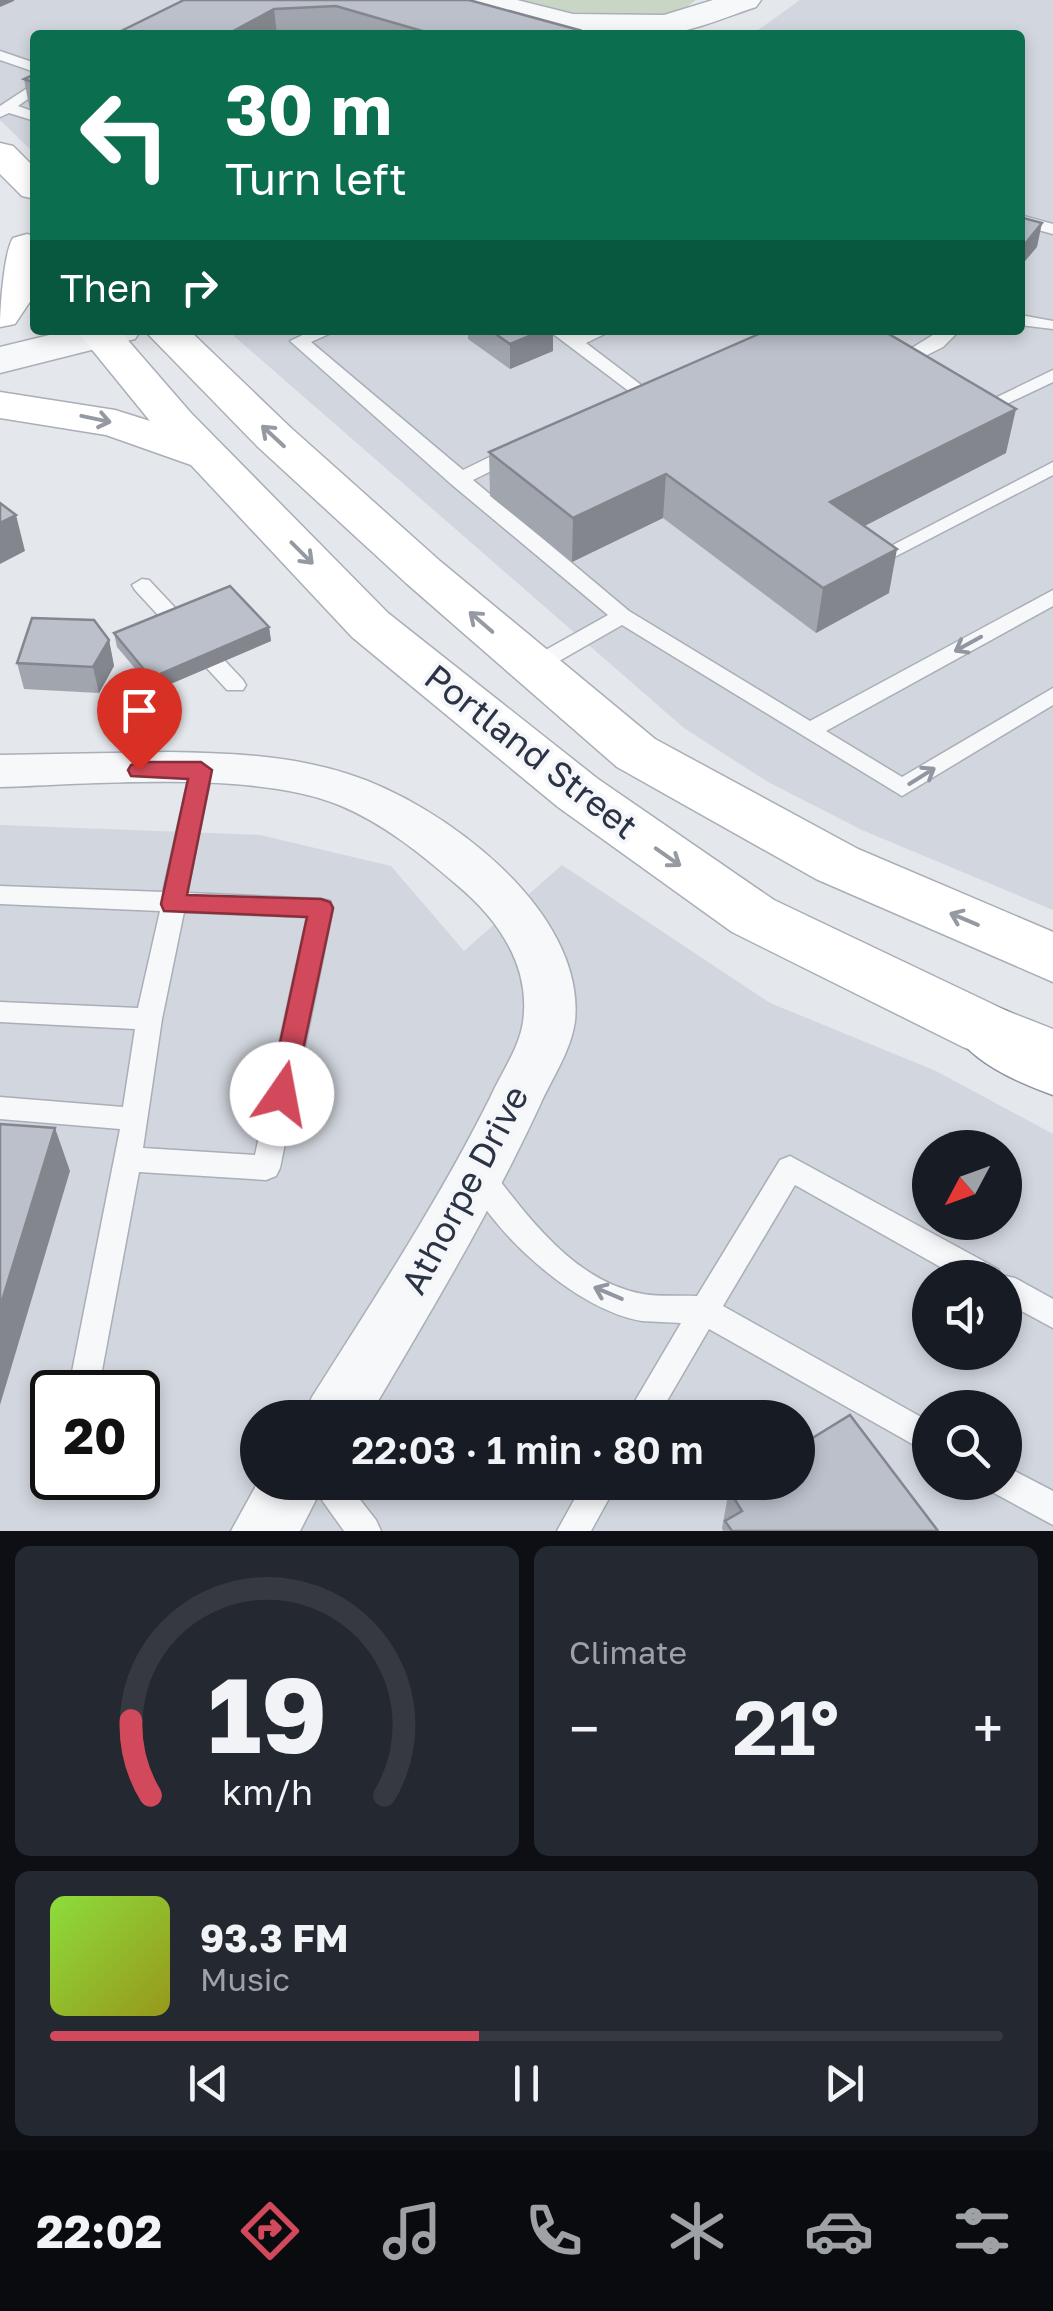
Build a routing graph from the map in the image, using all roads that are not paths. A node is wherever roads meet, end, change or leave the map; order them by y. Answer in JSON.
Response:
{"nodes":[{"id":1,"x":480,"y":0,"type":"edge"},
{"id":2,"x":745,"y":0,"type":"edge"},
{"id":3,"x":572,"y":24,"type":"junction"},
{"id":4,"x":597,"y":30,"type":"edge"},
{"id":5,"x":706,"y":30,"type":"edge"},
{"id":6,"x":0,"y":55,"type":"edge"},
{"id":7,"x":30,"y":66,"type":"edge"},
{"id":8,"x":30,"y":91,"type":"edge"},
{"id":9,"x":4,"y":111,"type":"edge"},
{"id":10,"x":30,"y":117,"type":"edge"},
{"id":11,"x":1025,"y":221,"type":"edge"},
{"id":12,"x":1053,"y":229,"type":"edge"},
{"id":13,"x":22,"y":240,"type":"edge"},
{"id":14,"x":0,"y":314,"type":"edge"},
{"id":15,"x":1025,"y":320,"type":"edge"},
{"id":16,"x":1052,"y":323,"type":"edge"},
{"id":17,"x":91,"y":335,"type":"edge"},
{"id":18,"x":109,"y":335,"type":"edge"},
{"id":19,"x":170,"y":335,"type":"edge"},
{"id":20,"x":315,"y":335,"type":"edge"},
{"id":21,"x":564,"y":335,"type":"edge"},
{"id":22,"x":592,"y":335,"type":"edge"},
{"id":23,"x":946,"y":335,"type":"edge"},
{"id":24,"x":574,"y":342,"type":"junction"},
{"id":25,"x":0,"y":360,"type":"edge"},
{"id":26,"x":887,"y":368,"type":"edge"},
{"id":27,"x":1053,"y":375,"type":"edge"},
{"id":28,"x":640,"y":391,"type":"edge"},
{"id":29,"x":0,"y":405,"type":"edge"},
{"id":30,"x":968,"y":415,"type":"edge"},
{"id":31,"x":541,"y":439,"type":"edge"},
{"id":32,"x":210,"y":458,"type":"junction"},
{"id":33,"x":1053,"y":468,"type":"edge"},
{"id":34,"x":458,"y":480,"type":"junction"},
{"id":35,"x":868,"y":563,"type":"edge"},
{"id":36,"x":142,"y":585,"type":"dead end"},
{"id":37,"x":1053,"y":597,"type":"edge"},
{"id":38,"x":622,"y":616,"type":"junction"},
{"id":39,"x":532,"y":667,"type":"junction"},
{"id":40,"x":236,"y":685,"type":"dead end"},
{"id":41,"x":1053,"y":695,"type":"edge"},
{"id":42,"x":809,"y":732,"type":"junction"},
{"id":43,"x":201,"y":770,"type":"junction"},
{"id":44,"x":0,"y":771,"type":"edge"},
{"id":45,"x":0,"y":894,"type":"edge"},
{"id":46,"x":173,"y":904,"type":"junction"},
{"id":47,"x":1053,"y":958,"type":"edge"},
{"id":48,"x":0,"y":1012,"type":"edge"},
{"id":49,"x":148,"y":1020,"type":"junction"},
{"id":50,"x":986,"y":1029,"type":"junction"},
{"id":51,"x":1053,"y":1056,"type":"edge"},
{"id":52,"x":1053,"y":1068,"type":"edge"},
{"id":53,"x":0,"y":1108,"type":"edge"},
{"id":54,"x":135,"y":1119,"type":"junction"},
{"id":55,"x":127,"y":1159,"type":"junction"},
{"id":56,"x":480,"y":1177,"type":"junction"},
{"id":57,"x":956,"y":1260,"type":"edge"},
{"id":58,"x":1022,"y":1297,"type":"edge"},
{"id":59,"x":702,"y":1310,"type":"junction"},
{"id":60,"x":1053,"y":1314,"type":"edge"},
{"id":61,"x":86,"y":1370,"type":"edge"},
{"id":62,"x":345,"y":1400,"type":"edge"},
{"id":63,"x":650,"y":1400,"type":"edge"},
{"id":64,"x":912,"y":1429,"type":"edge"},
{"id":65,"x":1022,"y":1492,"type":"edge"},
{"id":66,"x":282,"y":1500,"type":"edge"},
{"id":67,"x":340,"y":1500,"type":"edge"},
{"id":68,"x":592,"y":1500,"type":"edge"},
{"id":69,"x":1053,"y":1509,"type":"edge"},
{"id":70,"x":262,"y":1531,"type":"edge"},
{"id":71,"x":366,"y":1531,"type":"edge"},
{"id":72,"x":574,"y":1531,"type":"edge"}],
"edges":[{"from":1,"to":3,"type":"street"},
{"from":2,"to":3,"type":"street"},
{"from":2,"to":5,"type":"street"},
{"from":3,"to":4,"type":"street"},
{"from":6,"to":7,"type":"lane"},
{"from":8,"to":9,"type":"lane"},
{"from":9,"to":10,"type":"lane"},
{"from":11,"to":12,"type":"lane"},
{"from":13,"to":14,"type":"main road"},
{"from":15,"to":16,"type":"lane"},
{"from":17,"to":25,"type":"street"},
{"from":18,"to":32,"type":"main road","name":"Portland Street"},
{"from":39,"to":19,"type":"main road","name":"Portland Street","one_way":true},
{"from":20,"to":34,"type":"lane"},
{"from":21,"to":24,"type":"lane"},
{"from":22,"to":24,"type":"lane"},
{"from":23,"to":26,"type":"lane"},
{"from":24,"to":28,"type":"lane"},
{"from":27,"to":30,"type":"lane"},
{"from":29,"to":32,"type":"main road","one_way":true},
{"from":31,"to":34,"type":"lane"},
{"from":32,"to":50,"type":"main road","name":"Portland Street","one_way":true},
{"from":33,"to":35,"type":"lane"},
{"from":34,"to":38,"type":"lane"},
{"from":36,"to":40,"type":"lane"},
{"from":37,"to":42,"type":"lane","one_way":true},
{"from":38,"to":39,"type":"lane"},
{"from":38,"to":42,"type":"lane"},
{"from":47,"to":39,"type":"main road","name":"Portland Street","one_way":true},
{"from":42,"to":41,"type":"lane","one_way":true},
{"from":43,"to":44,"type":"street","name":"Athorpe Drive"},
{"from":43,"to":46,"type":"lane"},
{"from":43,"to":56,"type":"street","name":"Athorpe Drive"},
{"from":45,"to":46,"type":"lane"},
{"from":46,"to":49,"type":"lane"},
{"from":46,"to":55,"type":"lane"},
{"from":48,"to":49,"type":"lane"},
{"from":49,"to":54,"type":"lane"},
{"from":50,"to":51,"type":"main road","name":"Portland Street"},
{"from":50,"to":52,"type":"main road"},
{"from":53,"to":54,"type":"lane"},
{"from":54,"to":55,"type":"lane"},
{"from":55,"to":61,"type":"lane"},
{"from":59,"to":56,"type":"lane","one_way":true},
{"from":56,"to":62,"type":"street","name":"Athorpe Drive"},
{"from":57,"to":59,"type":"lane"},
{"from":58,"to":60,"type":"lane"},
{"from":59,"to":63,"type":"lane"},
{"from":59,"to":64,"type":"lane"},
{"from":65,"to":69,"type":"lane"},
{"from":66,"to":70,"type":"street"},
{"from":67,"to":71,"type":"lane"},
{"from":68,"to":72,"type":"lane"}]}
